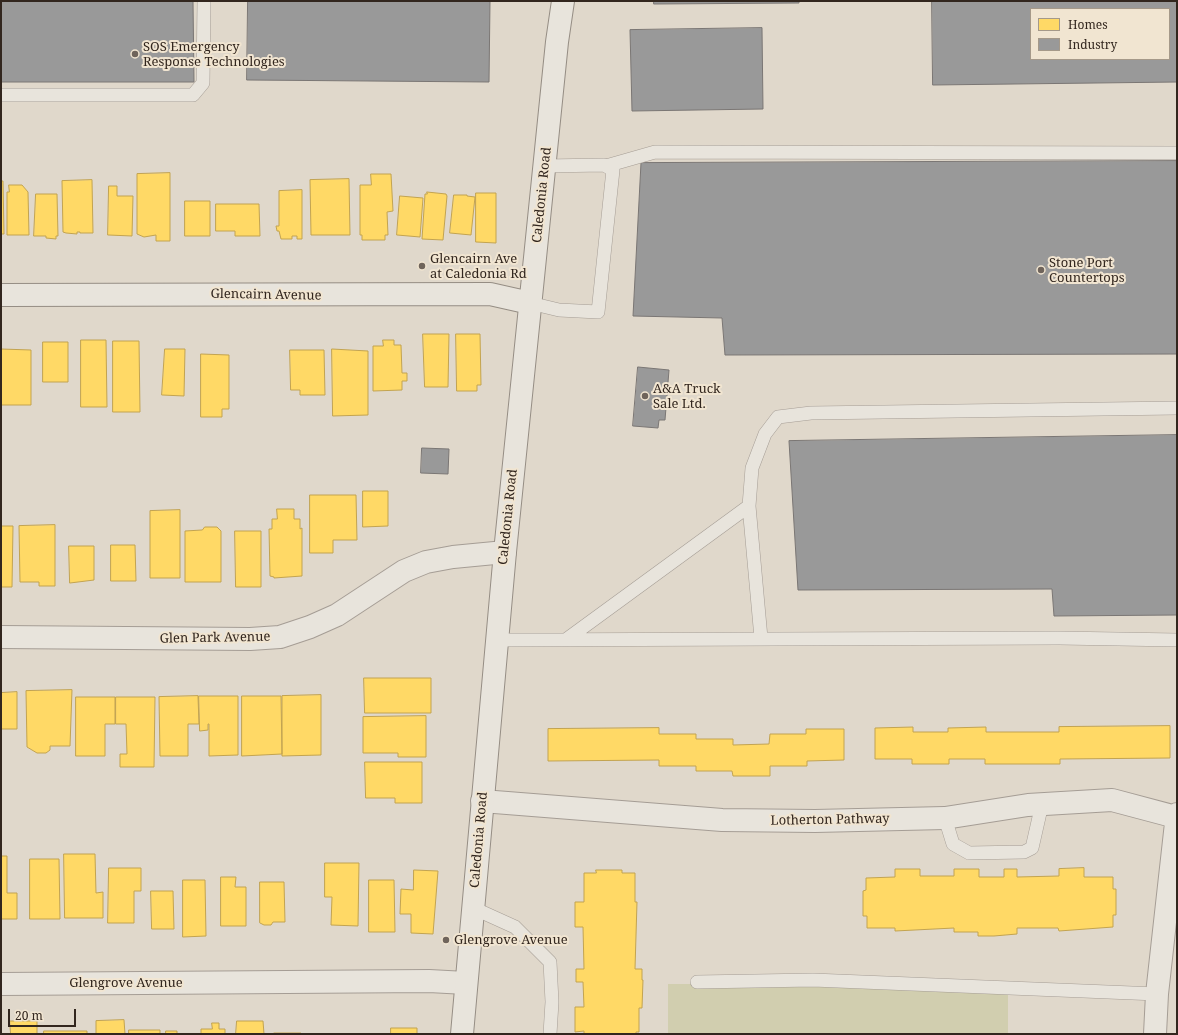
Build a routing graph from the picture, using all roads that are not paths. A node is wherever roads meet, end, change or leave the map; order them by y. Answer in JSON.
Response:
{"nodes":[{"id":1,"x":204,"y":1,"type":"edge"},
{"id":2,"x":563,"y":1,"type":"edge"},
{"id":3,"x":1,"y":95,"type":"edge"},
{"id":4,"x":1177,"y":153,"type":"edge"},
{"id":5,"x":545,"y":166,"type":"junction"},
{"id":6,"x":606,"y":166,"type":"junction"},
{"id":7,"x":1,"y":295,"type":"edge"},
{"id":8,"x":530,"y":303,"type":"junction"},
{"id":9,"x":1177,"y":408,"type":"edge"},
{"id":10,"x":749,"y":506,"type":"junction"},
{"id":11,"x":505,"y":552,"type":"junction"},
{"id":12,"x":1,"y":637,"type":"edge"},
{"id":13,"x":761,"y":638,"type":"junction"},
{"id":14,"x":567,"y":639,"type":"junction"},
{"id":15,"x":497,"y":640,"type":"junction"},
{"id":16,"x":1177,"y":640,"type":"edge"},
{"id":17,"x":482,"y":801,"type":"junction"},
{"id":18,"x":1042,"y":804,"type":"junction"},
{"id":19,"x":1176,"y":816,"type":"edge"},
{"id":20,"x":945,"y":818,"type":"junction"},
{"id":21,"x":473,"y":908,"type":"junction"},
{"id":22,"x":466,"y":982,"type":"junction"},
{"id":23,"x":697,"y":982,"type":"dead end"},
{"id":24,"x":1,"y":984,"type":"edge"},
{"id":25,"x":1157,"y":994,"type":"junction"},
{"id":26,"x":462,"y":1034,"type":"edge"},
{"id":27,"x":550,"y":1034,"type":"edge"},
{"id":28,"x":1155,"y":1034,"type":"edge"}],
"edges":[{"from":1,"to":3,"type":"lane"},
{"from":2,"to":5,"type":"street","name":"Caledonia Road"},
{"from":4,"to":6,"type":"lane"},
{"from":5,"to":6,"type":"lane"},
{"from":5,"to":8,"type":"street","name":"Caledonia Road"},
{"from":6,"to":8,"type":"lane"},
{"from":7,"to":8,"type":"street","name":"Glencairn Avenue"},
{"from":8,"to":11,"type":"street","name":"Caledonia Road"},
{"from":9,"to":10,"type":"lane"},
{"from":10,"to":13,"type":"lane"},
{"from":10,"to":14,"type":"lane"},
{"from":11,"to":12,"type":"street","name":"Glen Park Avenue"},
{"from":11,"to":15,"type":"street","name":"Caledonia Road"},
{"from":13,"to":14,"type":"lane"},
{"from":13,"to":16,"type":"lane"},
{"from":14,"to":15,"type":"lane"},
{"from":15,"to":17,"type":"street","name":"Caledonia Road"},
{"from":17,"to":20,"type":"street","name":"Lotherton Pathway"},
{"from":17,"to":21,"type":"street","name":"Caledonia Road"},
{"from":18,"to":19,"type":"street","name":"Lotherton Pathway"},
{"from":18,"to":20,"type":"street","name":"Lotherton Pathway"},
{"from":18,"to":20,"type":"lane"},
{"from":19,"to":25,"type":"street","name":"Lotherton Pathway"},
{"from":21,"to":22,"type":"street","name":"Caledonia Road"},
{"from":21,"to":27,"type":"lane"},
{"from":22,"to":24,"type":"street","name":"Glengrove Avenue"},
{"from":22,"to":26,"type":"street","name":"Caledonia Road"},
{"from":23,"to":25,"type":"lane"},
{"from":25,"to":28,"type":"street","name":"Lotherton Pathway"}]}
